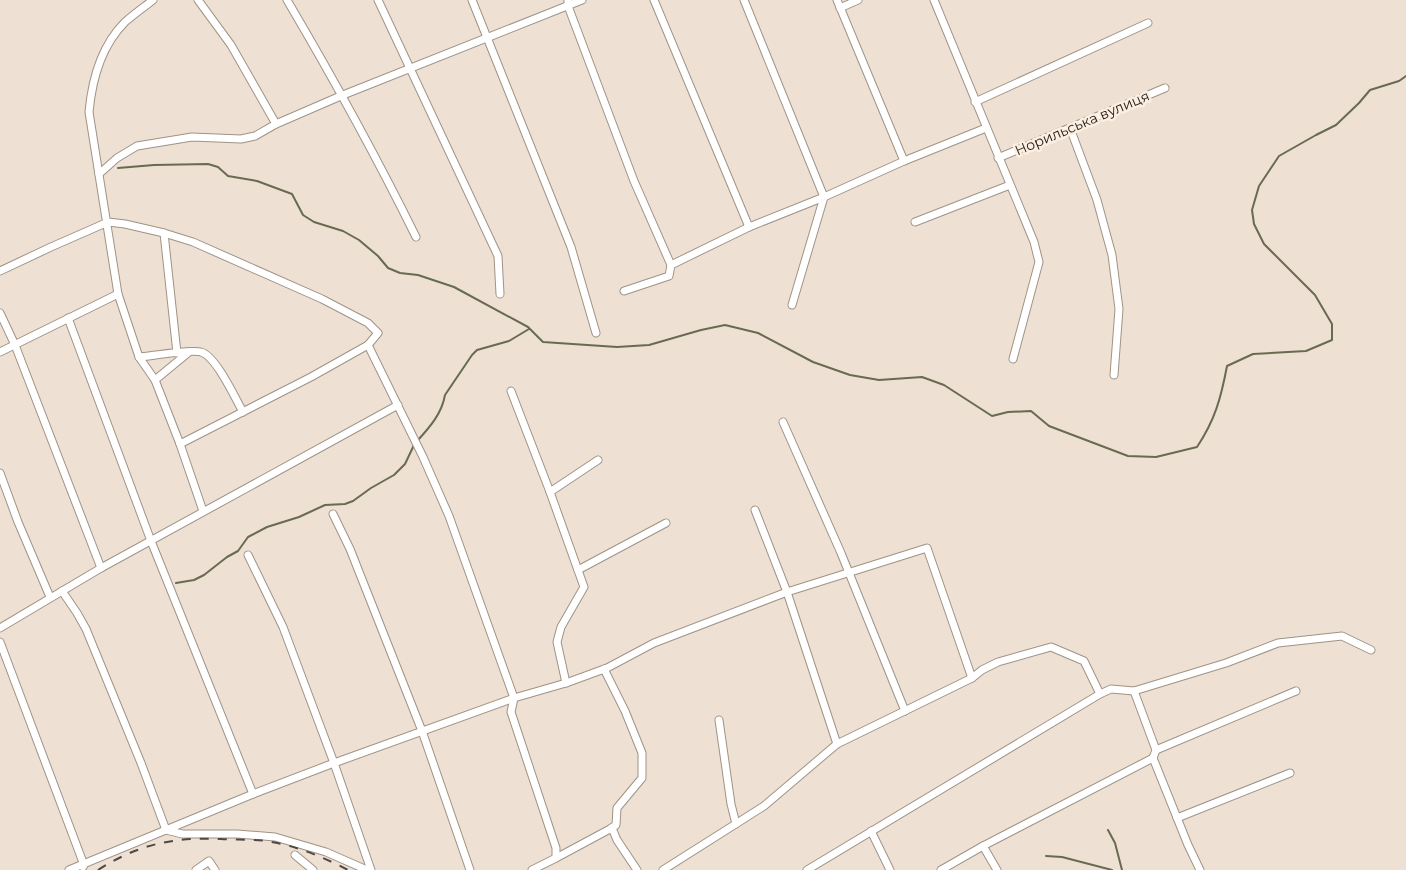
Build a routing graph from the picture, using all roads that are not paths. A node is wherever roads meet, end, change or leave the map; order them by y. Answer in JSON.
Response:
{"nodes":[{"id":1,"x":153,"y":0,"type":"edge"},
{"id":2,"x":198,"y":0,"type":"edge"},
{"id":3,"x":287,"y":0,"type":"edge"},
{"id":4,"x":378,"y":0,"type":"edge"},
{"id":5,"x":472,"y":0,"type":"edge"},
{"id":6,"x":582,"y":0,"type":"edge"},
{"id":7,"x":654,"y":0,"type":"edge"},
{"id":8,"x":744,"y":0,"type":"edge"},
{"id":9,"x":837,"y":0,"type":"edge"},
{"id":10,"x":858,"y":0,"type":"edge"},
{"id":11,"x":934,"y":0,"type":"edge"},
{"id":12,"x":568,"y":3,"type":"edge"},
{"id":13,"x":840,"y":8,"type":"junction"},
{"id":14,"x":1148,"y":23,"type":"dead end"},
{"id":15,"x":488,"y":38,"type":"junction"},
{"id":16,"x":410,"y":69,"type":"junction"},
{"id":17,"x":1165,"y":88,"type":"dead end"},
{"id":18,"x":343,"y":95,"type":"junction"},
{"id":19,"x":975,"y":102,"type":"junction"},
{"id":20,"x":276,"y":124,"type":"junction"},
{"id":21,"x":986,"y":128,"type":"junction"},
{"id":22,"x":1070,"y":128,"type":"junction"},
{"id":23,"x":998,"y":158,"type":"junction"},
{"id":24,"x":904,"y":161,"type":"junction"},
{"id":25,"x":99,"y":174,"type":"junction"},
{"id":26,"x":1010,"y":185,"type":"junction"},
{"id":27,"x":824,"y":197,"type":"junction"},
{"id":28,"x":108,"y":222,"type":"junction"},
{"id":29,"x":915,"y":222,"type":"dead end"},
{"id":30,"x":749,"y":227,"type":"junction"},
{"id":31,"x":164,"y":233,"type":"junction"},
{"id":32,"x":416,"y":237,"type":"dead end"},
{"id":33,"x":671,"y":264,"type":"junction"},
{"id":34,"x":0,"y":272,"type":"edge"},
{"id":35,"x":624,"y":291,"type":"dead end"},
{"id":36,"x":118,"y":294,"type":"junction"},
{"id":37,"x":500,"y":294,"type":"dead end"},
{"id":38,"x":792,"y":305,"type":"dead end"},
{"id":39,"x":0,"y":313,"type":"edge"},
{"id":40,"x":68,"y":318,"type":"junction"},
{"id":41,"x":596,"y":333,"type":"dead end"},
{"id":42,"x":15,"y":345,"type":"junction"},
{"id":43,"x":368,"y":345,"type":"junction"},
{"id":44,"x":0,"y":352,"type":"edge"},
{"id":45,"x":189,"y":352,"type":"junction"},
{"id":46,"x":177,"y":353,"type":"junction"},
{"id":47,"x":139,"y":357,"type":"junction"},
{"id":48,"x":1013,"y":359,"type":"dead end"},
{"id":49,"x":1114,"y":375,"type":"dead end"},
{"id":50,"x":155,"y":380,"type":"junction"},
{"id":51,"x":511,"y":391,"type":"dead end"},
{"id":52,"x":398,"y":405,"type":"junction"},
{"id":53,"x":243,"y":412,"type":"junction"},
{"id":54,"x":784,"y":422,"type":"dead end"},
{"id":55,"x":180,"y":444,"type":"junction"},
{"id":56,"x":598,"y":460,"type":"dead end"},
{"id":57,"x":0,"y":473,"type":"edge"},
{"id":58,"x":550,"y":492,"type":"junction"},
{"id":59,"x":755,"y":510,"type":"dead end"},
{"id":60,"x":203,"y":511,"type":"junction"},
{"id":61,"x":333,"y":514,"type":"dead end"},
{"id":62,"x":666,"y":523,"type":"dead end"},
{"id":63,"x":151,"y":541,"type":"junction"},
{"id":64,"x":248,"y":555,"type":"dead end"},
{"id":65,"x":101,"y":568,"type":"junction"},
{"id":66,"x":578,"y":570,"type":"junction"},
{"id":67,"x":849,"y":573,"type":"junction"},
{"id":68,"x":62,"y":591,"type":"junction"},
{"id":69,"x":787,"y":592,"type":"junction"},
{"id":70,"x":50,"y":597,"type":"junction"},
{"id":71,"x":0,"y":628,"type":"edge"},
{"id":72,"x":0,"y":642,"type":"edge"},
{"id":73,"x":1371,"y":650,"type":"dead end"},
{"id":74,"x":604,"y":668,"type":"junction"},
{"id":75,"x":972,"y":678,"type":"junction"},
{"id":76,"x":566,"y":683,"type":"junction"},
{"id":77,"x":1296,"y":690,"type":"dead end"},
{"id":78,"x":1134,"y":691,"type":"junction"},
{"id":79,"x":1100,"y":694,"type":"junction"},
{"id":80,"x":514,"y":698,"type":"junction"},
{"id":81,"x":905,"y":711,"type":"junction"},
{"id":82,"x":719,"y":720,"type":"dead end"},
{"id":83,"x":422,"y":731,"type":"junction"},
{"id":84,"x":837,"y":744,"type":"junction"},
{"id":85,"x":1156,"y":750,"type":"junction"},
{"id":86,"x":1153,"y":758,"type":"junction"},
{"id":87,"x":334,"y":763,"type":"junction"},
{"id":88,"x":1290,"y":774,"type":"dead end"},
{"id":89,"x":253,"y":794,"type":"junction"},
{"id":90,"x":1177,"y":818,"type":"junction"},
{"id":91,"x":736,"y":824,"type":"junction"},
{"id":92,"x":612,"y":828,"type":"junction"},
{"id":93,"x":166,"y":830,"type":"junction"},
{"id":94,"x":871,"y":831,"type":"junction"},
{"id":95,"x":983,"y":846,"type":"junction"},
{"id":96,"x":295,"y":855,"type":"dead end"},
{"id":97,"x":556,"y":858,"type":"junction"},
{"id":98,"x":83,"y":867,"type":"edge"},
{"id":99,"x":69,"y":870,"type":"edge"},
{"id":100,"x":196,"y":870,"type":"edge"},
{"id":101,"x":215,"y":870,"type":"edge"},
{"id":102,"x":313,"y":870,"type":"edge"},
{"id":103,"x":367,"y":870,"type":"edge"},
{"id":104,"x":371,"y":870,"type":"edge"},
{"id":105,"x":470,"y":870,"type":"edge"},
{"id":106,"x":532,"y":870,"type":"edge"},
{"id":107,"x":637,"y":870,"type":"edge"},
{"id":108,"x":663,"y":870,"type":"edge"},
{"id":109,"x":807,"y":870,"type":"edge"},
{"id":110,"x":890,"y":870,"type":"edge"},
{"id":111,"x":941,"y":870,"type":"edge"},
{"id":112,"x":996,"y":870,"type":"edge"},
{"id":113,"x":1200,"y":870,"type":"edge"}],
"edges":[{"from":1,"to":25,"type":"street"},
{"from":2,"to":20,"type":"street"},
{"from":3,"to":18,"type":"street"},
{"from":4,"to":16,"type":"street"},
{"from":5,"to":15,"type":"street"},
{"from":6,"to":12,"type":"street"},
{"from":7,"to":30,"type":"street"},
{"from":8,"to":27,"type":"street"},
{"from":9,"to":13,"type":"street"},
{"from":10,"to":13,"type":"street"},
{"from":11,"to":19,"type":"street"},
{"from":12,"to":15,"type":"street"},
{"from":12,"to":33,"type":"street"},
{"from":13,"to":24,"type":"street"},
{"from":14,"to":19,"type":"street"},
{"from":15,"to":16,"type":"street"},
{"from":15,"to":41,"type":"street"},
{"from":16,"to":18,"type":"street"},
{"from":16,"to":37,"type":"street"},
{"from":17,"to":22,"type":"street","name":"Норильська вулиця"},
{"from":18,"to":20,"type":"street"},
{"from":18,"to":32,"type":"street"},
{"from":19,"to":21,"type":"street"},
{"from":20,"to":25,"type":"street"},
{"from":21,"to":23,"type":"street"},
{"from":21,"to":24,"type":"street"},
{"from":22,"to":23,"type":"street","name":"Норильська вулиця"},
{"from":22,"to":49,"type":"street"},
{"from":23,"to":26,"type":"street"},
{"from":24,"to":27,"type":"street"},
{"from":25,"to":28,"type":"street"},
{"from":26,"to":29,"type":"street"},
{"from":26,"to":48,"type":"street"},
{"from":27,"to":30,"type":"street"},
{"from":27,"to":38,"type":"street"},
{"from":28,"to":31,"type":"street"},
{"from":28,"to":34,"type":"street"},
{"from":28,"to":36,"type":"street"},
{"from":30,"to":33,"type":"street"},
{"from":31,"to":43,"type":"street"},
{"from":31,"to":46,"type":"street"},
{"from":33,"to":35,"type":"street"},
{"from":36,"to":40,"type":"street"},
{"from":36,"to":47,"type":"street"},
{"from":39,"to":42,"type":"street"},
{"from":40,"to":42,"type":"street"},
{"from":40,"to":63,"type":"street"},
{"from":42,"to":44,"type":"street"},
{"from":42,"to":65,"type":"street"},
{"from":43,"to":52,"type":"street"},
{"from":43,"to":53,"type":"street"},
{"from":45,"to":46,"type":"street"},
{"from":45,"to":50,"type":"street"},
{"from":45,"to":53,"type":"street"},
{"from":46,"to":47,"type":"street"},
{"from":47,"to":50,"type":"street"},
{"from":50,"to":55,"type":"street"},
{"from":51,"to":58,"type":"street"},
{"from":52,"to":60,"type":"street"},
{"from":52,"to":80,"type":"street"},
{"from":53,"to":55,"type":"street"},
{"from":54,"to":67,"type":"street"},
{"from":55,"to":60,"type":"street"},
{"from":56,"to":58,"type":"street"},
{"from":57,"to":70,"type":"street"},
{"from":58,"to":66,"type":"street"},
{"from":59,"to":69,"type":"street"},
{"from":60,"to":63,"type":"street"},
{"from":61,"to":83,"type":"street"},
{"from":62,"to":66,"type":"street"},
{"from":63,"to":65,"type":"street"},
{"from":63,"to":89,"type":"street"},
{"from":64,"to":87,"type":"street"},
{"from":65,"to":68,"type":"street"},
{"from":66,"to":76,"type":"street"},
{"from":67,"to":69,"type":"street"},
{"from":67,"to":75,"type":"street"},
{"from":67,"to":81,"type":"street"},
{"from":68,"to":70,"type":"street"},
{"from":68,"to":93,"type":"street"},
{"from":69,"to":74,"type":"street"},
{"from":69,"to":84,"type":"street"},
{"from":70,"to":71,"type":"street"},
{"from":72,"to":98,"type":"street"},
{"from":73,"to":78,"type":"street"},
{"from":74,"to":76,"type":"street"},
{"from":74,"to":92,"type":"street"},
{"from":75,"to":79,"type":"street"},
{"from":75,"to":81,"type":"street"},
{"from":76,"to":80,"type":"street"},
{"from":77,"to":85,"type":"street"},
{"from":78,"to":79,"type":"street"},
{"from":78,"to":85,"type":"street"},
{"from":79,"to":94,"type":"street"},
{"from":80,"to":83,"type":"street"},
{"from":80,"to":97,"type":"street"},
{"from":81,"to":84,"type":"street"},
{"from":82,"to":91,"type":"street"},
{"from":83,"to":87,"type":"street"},
{"from":83,"to":105,"type":"street"},
{"from":84,"to":91,"type":"street"},
{"from":85,"to":86,"type":"street"},
{"from":86,"to":90,"type":"street"},
{"from":86,"to":95,"type":"street"},
{"from":87,"to":89,"type":"street"},
{"from":87,"to":104,"type":"street"},
{"from":88,"to":90,"type":"street"},
{"from":89,"to":93,"type":"street"},
{"from":90,"to":113,"type":"street"},
{"from":91,"to":108,"type":"street"},
{"from":92,"to":97,"type":"street"},
{"from":92,"to":107,"type":"street"},
{"from":93,"to":98,"type":"street"},
{"from":93,"to":103,"type":"street"},
{"from":94,"to":109,"type":"street"},
{"from":94,"to":110,"type":"street"},
{"from":95,"to":111,"type":"street"},
{"from":95,"to":112,"type":"street"},
{"from":96,"to":102,"type":"street"},
{"from":97,"to":106,"type":"street"},
{"from":98,"to":99,"type":"street"},
{"from":100,"to":101,"type":"street"}]}
